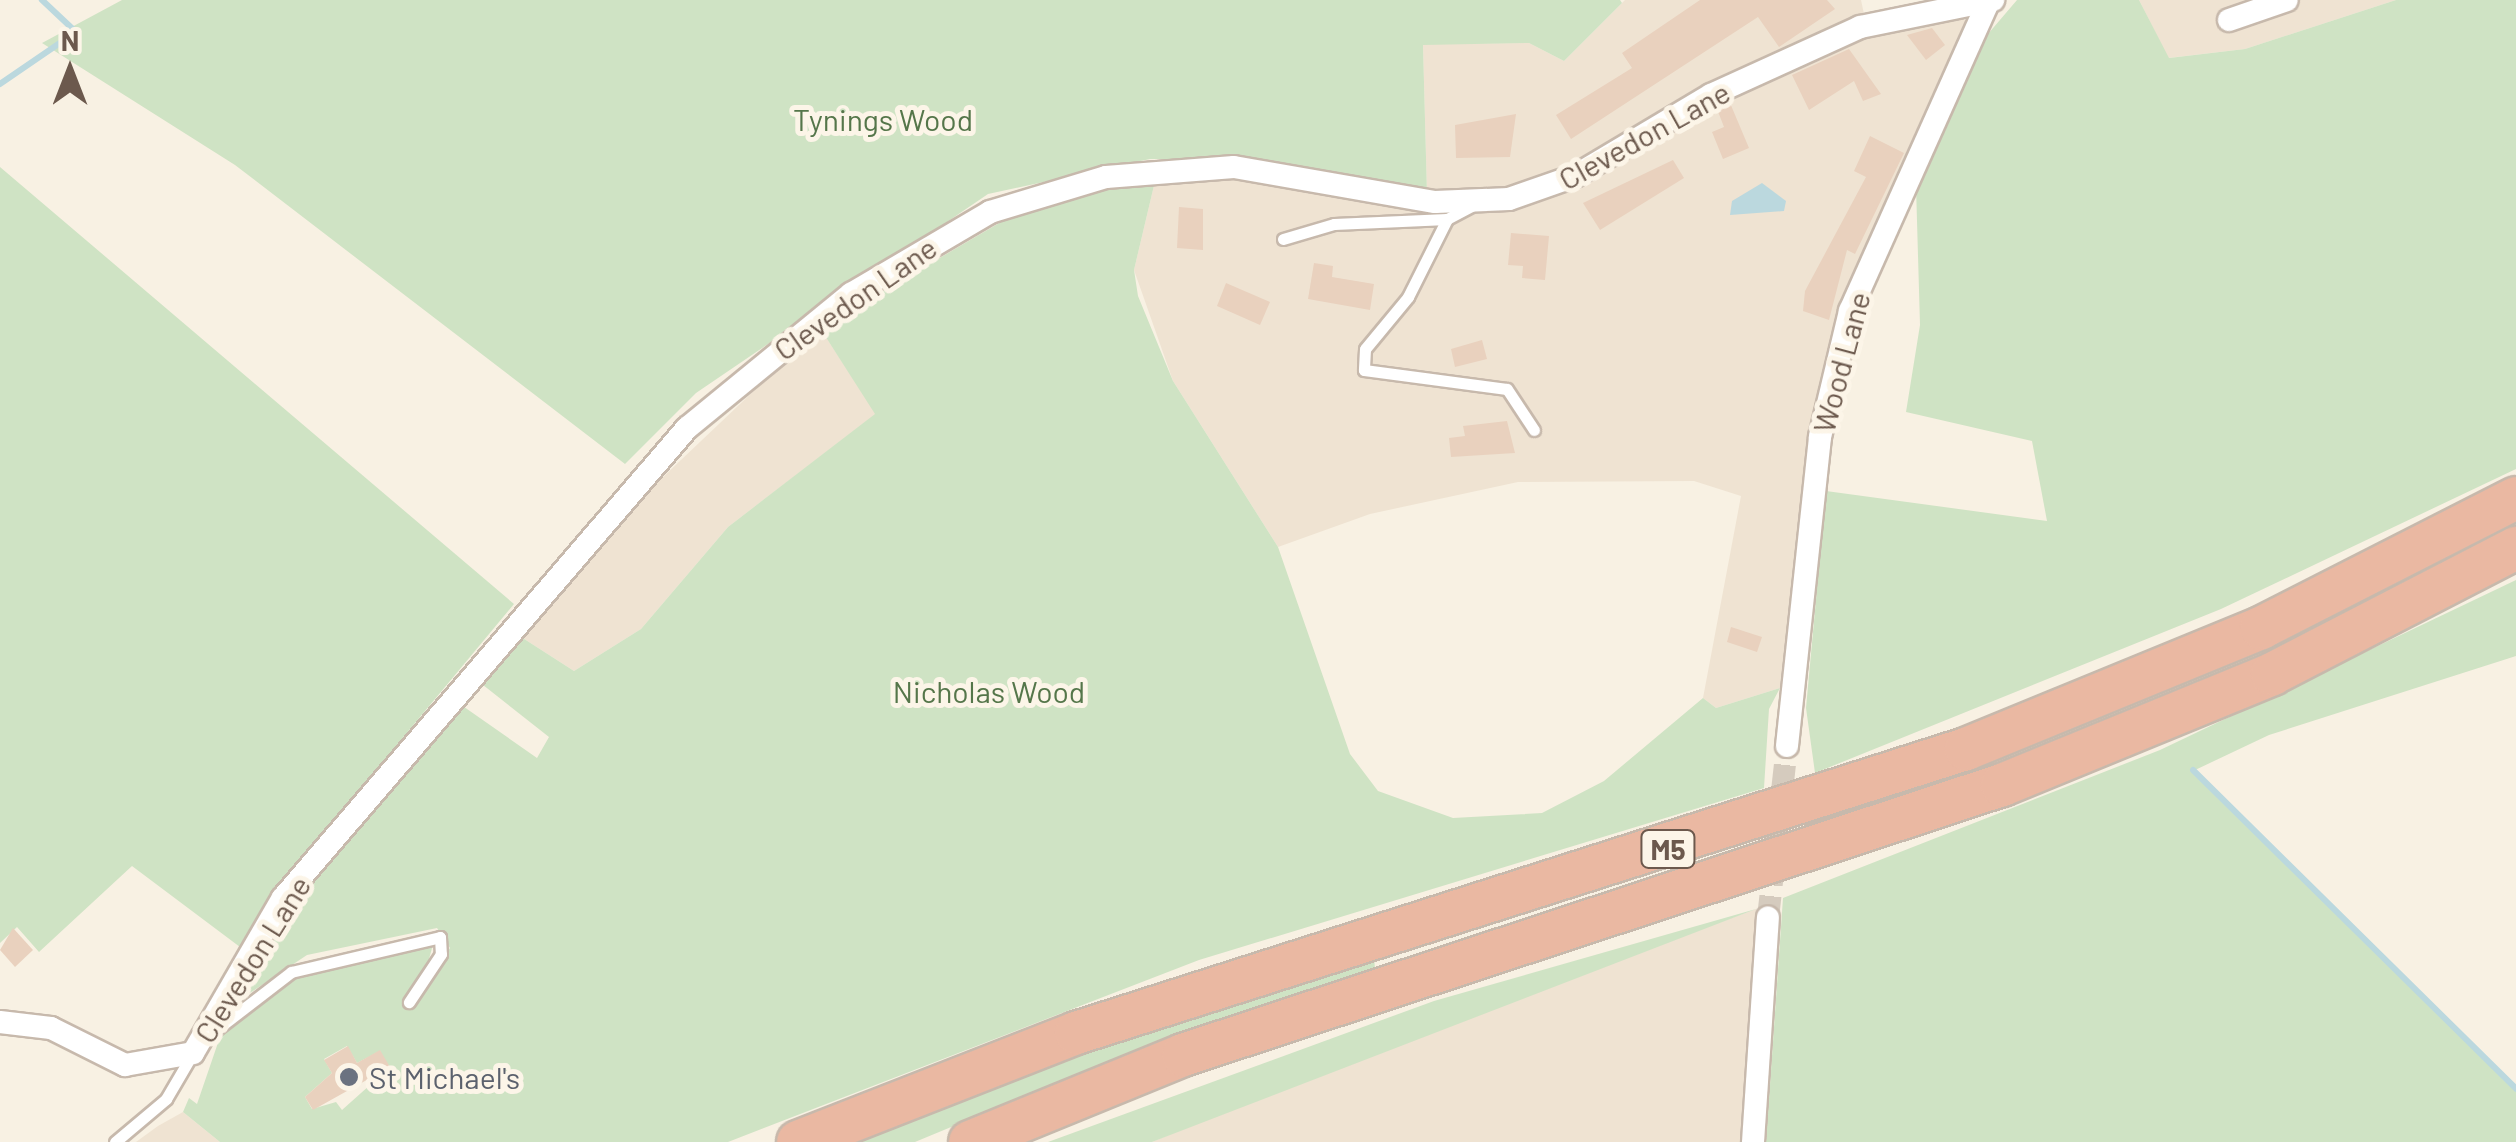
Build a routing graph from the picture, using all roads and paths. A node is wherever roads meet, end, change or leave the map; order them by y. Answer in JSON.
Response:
{"nodes":[{"id":1,"x":2287,"y":0,"type":"edge"},
{"id":2,"x":1990,"y":2,"type":"edge"},
{"id":3,"x":2229,"y":20,"type":"dead end"},
{"id":4,"x":1478,"y":202,"type":"junction"},
{"id":5,"x":1448,"y":219,"type":"junction"},
{"id":6,"x":1283,"y":239,"type":"dead end"},
{"id":7,"x":1534,"y":430,"type":"dead end"},
{"id":8,"x":2516,"y":498,"type":"edge"},
{"id":9,"x":2516,"y":548,"type":"edge"},
{"id":10,"x":1788,"y":746,"type":"tunnel mouth"},
{"id":11,"x":1768,"y":918,"type":"tunnel mouth"},
{"id":12,"x":409,"y":1002,"type":"dead end"},
{"id":13,"x":0,"y":1022,"type":"edge"},
{"id":14,"x":200,"y":1045,"type":"junction"},
{"id":15,"x":115,"y":1142,"type":"edge"},
{"id":16,"x":798,"y":1142,"type":"edge"},
{"id":17,"x":970,"y":1142,"type":"edge"},
{"id":18,"x":1753,"y":1142,"type":"edge"}],
"edges":[{"from":1,"to":3,"type":"street"},
{"from":2,"to":4,"type":"street","name":"Clevedon Lane"},
{"from":2,"to":10,"type":"street","name":"Wood Lane"},
{"from":4,"to":5,"type":"lane"},
{"from":4,"to":14,"type":"street","name":"Clevedon Lane"},
{"from":5,"to":6,"type":"lane"},
{"from":5,"to":7,"type":"lane"},
{"from":8,"to":16,"type":"highway","number":"M5"},
{"from":9,"to":17,"type":"highway","number":"M5"},
{"from":11,"to":18,"type":"street"},
{"from":12,"to":14,"type":"lane"},
{"from":13,"to":14,"type":"street","name":"Clevedon Lane"},
{"from":14,"to":15,"type":"lane"}]}
